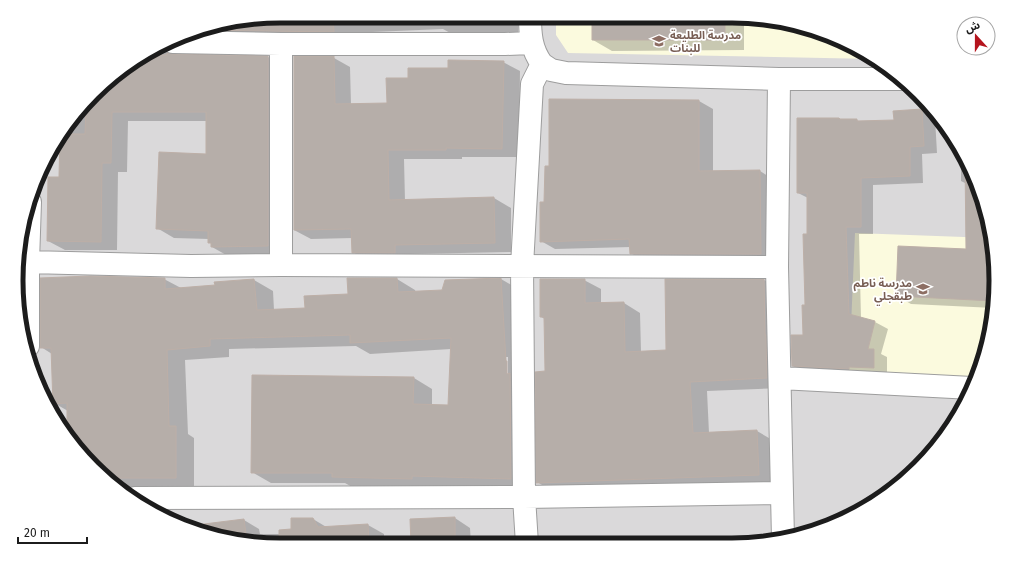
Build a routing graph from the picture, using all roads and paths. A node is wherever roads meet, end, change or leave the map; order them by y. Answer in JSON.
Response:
{"nodes":[{"id":1,"x":530,"y":23,"type":"edge"},
{"id":2,"x":184,"y":42,"type":"edge"},
{"id":3,"x":531,"y":43,"type":"junction"},
{"id":4,"x":281,"y":44,"type":"junction"},
{"id":5,"x":542,"y":64,"type":"junction"},
{"id":6,"x":779,"y":79,"type":"junction"},
{"id":7,"x":892,"y":79,"type":"edge"},
{"id":8,"x":29,"y":225,"type":"edge"},
{"id":9,"x":28,"y":262,"type":"junction"},
{"id":10,"x":281,"y":265,"type":"junction"},
{"id":11,"x":522,"y":266,"type":"junction"},
{"id":12,"x":777,"y":267,"type":"junction"},
{"id":13,"x":28,"y":331,"type":"edge"},
{"id":14,"x":780,"y":378,"type":"junction"},
{"id":15,"x":965,"y":388,"type":"edge"},
{"id":16,"x":781,"y":494,"type":"junction"},
{"id":17,"x":524,"y":497,"type":"junction"},
{"id":18,"x":142,"y":498,"type":"edge"},
{"id":19,"x":783,"y":533,"type":"edge"},
{"id":20,"x":527,"y":538,"type":"edge"}],
"edges":[{"from":1,"to":3,"type":"street"},
{"from":2,"to":4,"type":"street"},
{"from":3,"to":4,"type":"street"},
{"from":3,"to":5,"type":"street"},
{"from":4,"to":10,"type":"street"},
{"from":5,"to":6,"type":"street"},
{"from":5,"to":11,"type":"street"},
{"from":6,"to":7,"type":"street"},
{"from":6,"to":12,"type":"street"},
{"from":8,"to":9,"type":"street"},
{"from":9,"to":10,"type":"street"},
{"from":9,"to":13,"type":"street"},
{"from":10,"to":11,"type":"street"},
{"from":11,"to":12,"type":"street"},
{"from":11,"to":17,"type":"street"},
{"from":12,"to":14,"type":"street"},
{"from":14,"to":15,"type":"street"},
{"from":14,"to":16,"type":"street"},
{"from":16,"to":17,"type":"street"},
{"from":16,"to":19,"type":"street"},
{"from":17,"to":18,"type":"street"},
{"from":17,"to":20,"type":"street"}]}
